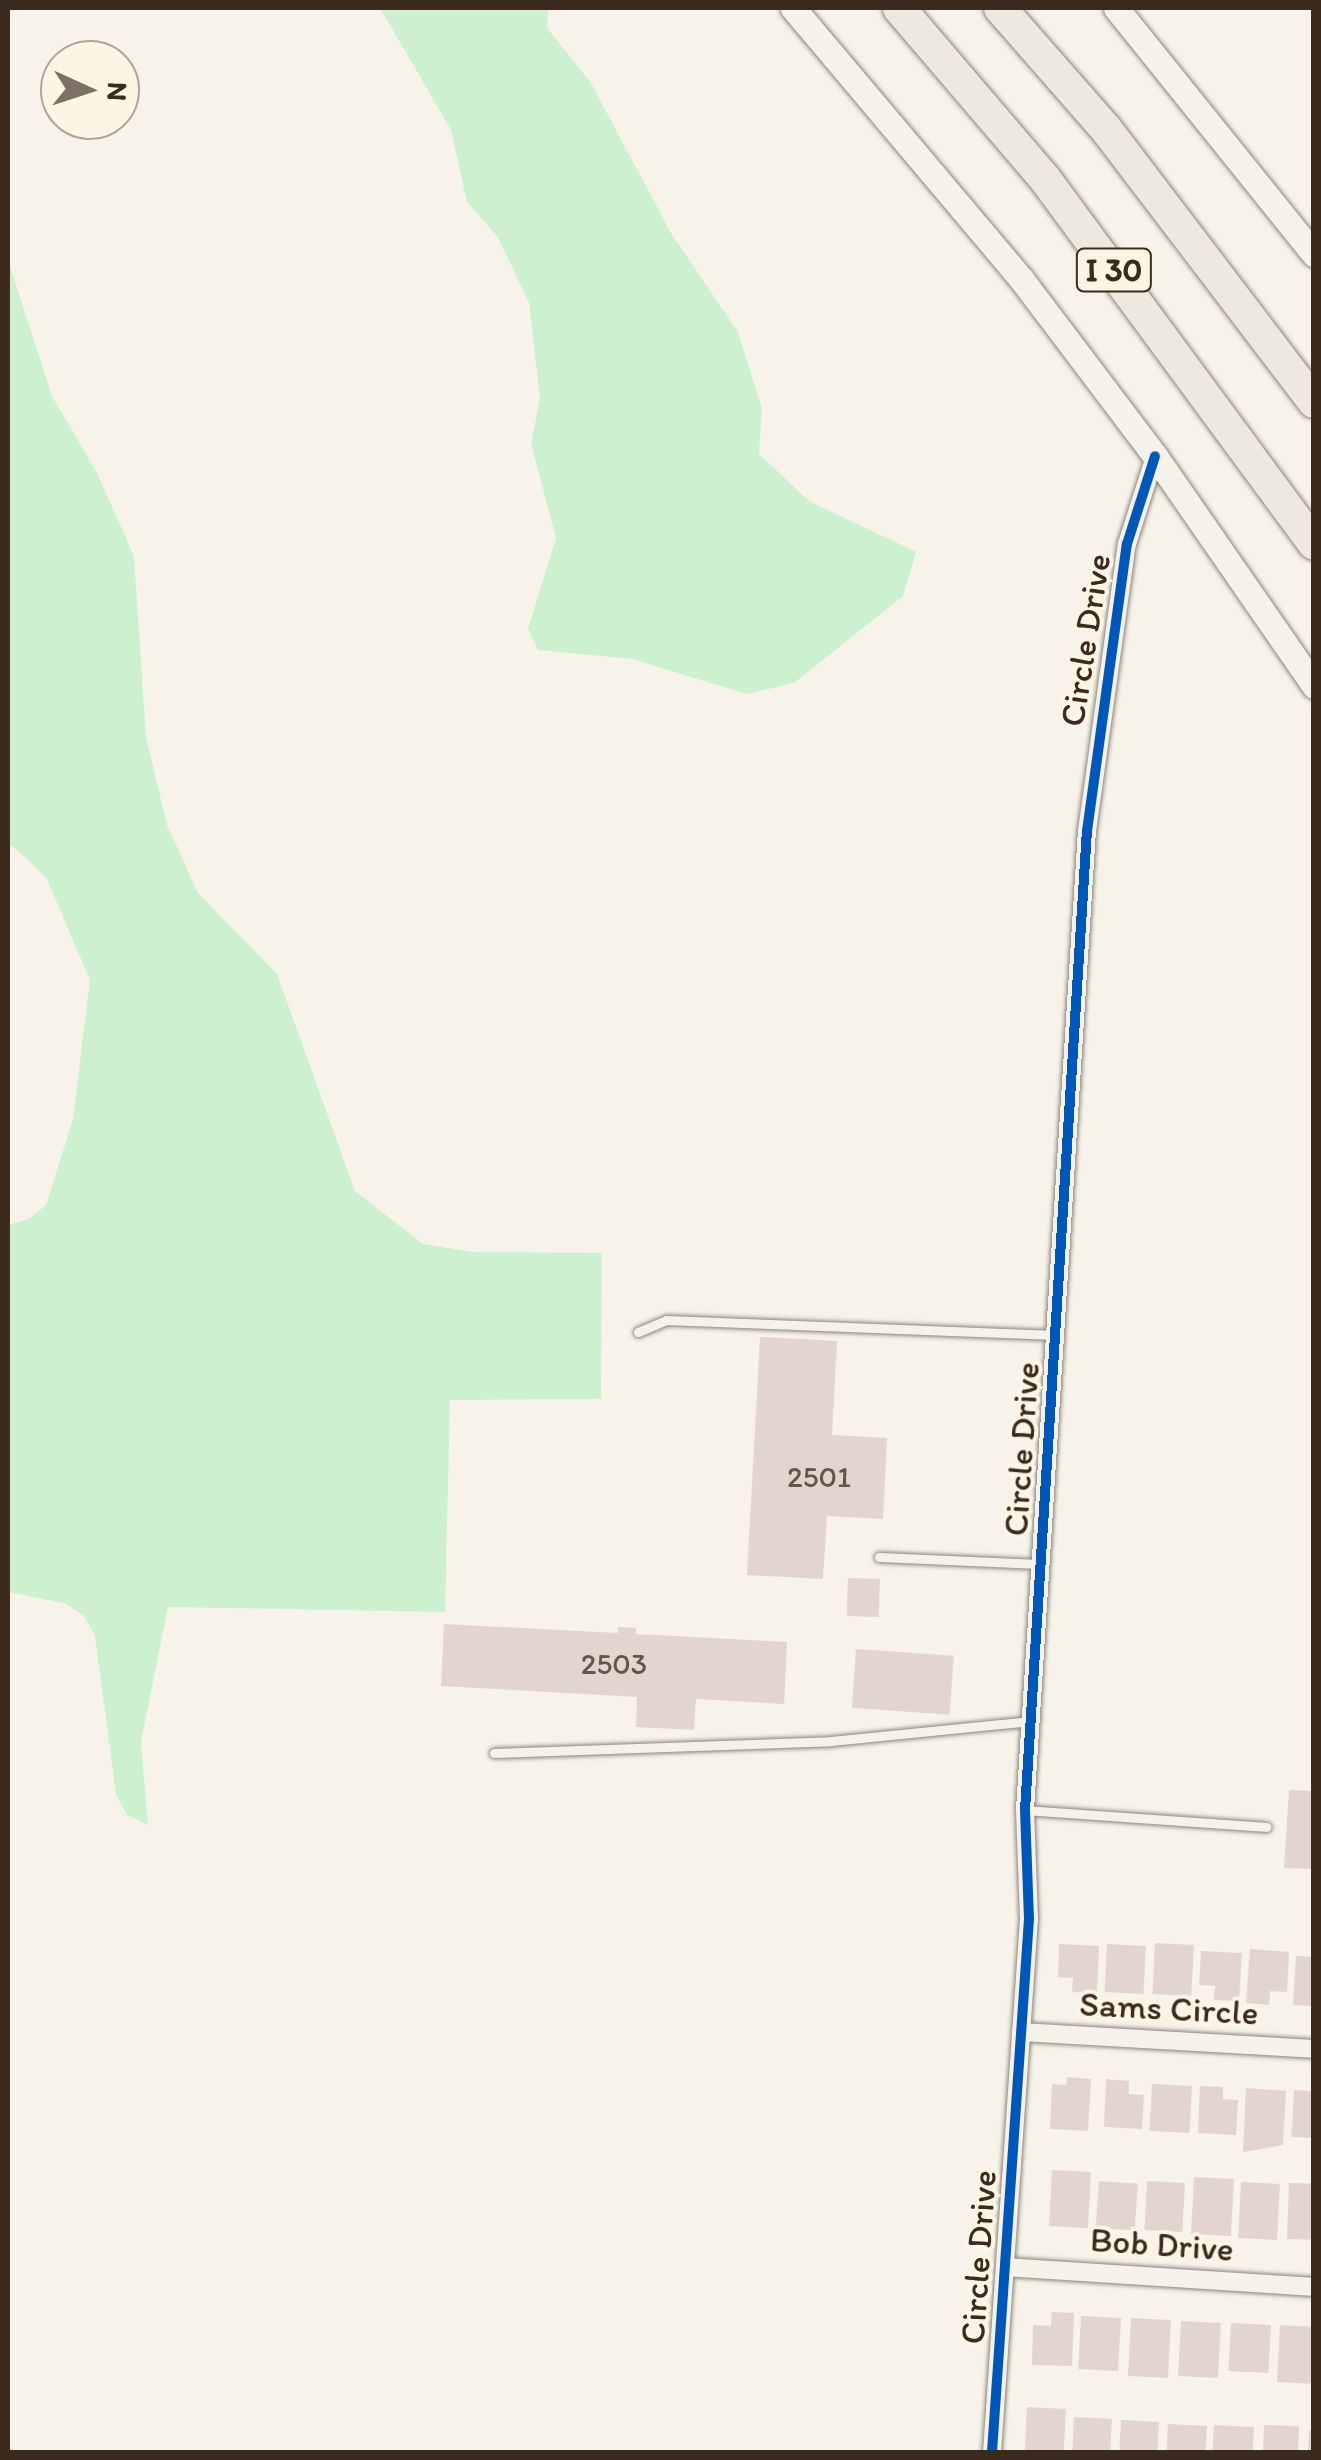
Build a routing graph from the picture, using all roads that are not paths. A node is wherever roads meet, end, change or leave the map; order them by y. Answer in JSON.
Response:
{"nodes":[{"id":1,"x":792,"y":8,"type":"edge"},
{"id":2,"x":899,"y":8,"type":"edge"},
{"id":3,"x":1000,"y":8,"type":"edge"},
{"id":4,"x":1116,"y":8,"type":"edge"},
{"id":5,"x":1314,"y":254,"type":"edge"},
{"id":6,"x":1314,"y":402,"type":"edge"},
{"id":7,"x":1155,"y":456,"type":"junction"},
{"id":8,"x":1314,"y":544,"type":"edge"},
{"id":9,"x":1314,"y":686,"type":"edge"},
{"id":10,"x":638,"y":1332,"type":"dead end"},
{"id":11,"x":1056,"y":1335,"type":"junction"},
{"id":12,"x":879,"y":1558,"type":"dead end"},
{"id":13,"x":1040,"y":1564,"type":"junction"},
{"id":14,"x":1030,"y":1720,"type":"junction"},
{"id":15,"x":494,"y":1753,"type":"dead end"},
{"id":16,"x":1024,"y":1810,"type":"junction"},
{"id":17,"x":1266,"y":1827,"type":"dead end"},
{"id":18,"x":1022,"y":2032,"type":"junction"},
{"id":19,"x":1314,"y":2049,"type":"edge"},
{"id":20,"x":1005,"y":2267,"type":"junction"},
{"id":21,"x":1314,"y":2286,"type":"edge"},
{"id":22,"x":992,"y":2452,"type":"edge"}],
"edges":[{"from":1,"to":7,"type":"main road"},
{"from":2,"to":8,"type":"highway","number":"I 30"},
{"from":3,"to":6,"type":"highway","number":"I 30"},
{"from":4,"to":5,"type":"main road"},
{"from":7,"to":9,"type":"main road"},
{"from":7,"to":11,"type":"street","name":"Circle Drive"},
{"from":10,"to":11,"type":"lane"},
{"from":11,"to":13,"type":"street","name":"Circle Drive"},
{"from":12,"to":13,"type":"lane"},
{"from":13,"to":14,"type":"street","name":"Circle Drive"},
{"from":14,"to":15,"type":"lane"},
{"from":14,"to":16,"type":"street","name":"Circle Drive"},
{"from":16,"to":17,"type":"lane"},
{"from":16,"to":18,"type":"street","name":"Circle Drive"},
{"from":18,"to":19,"type":"street","name":"Sams Circle"},
{"from":18,"to":20,"type":"street","name":"Circle Drive"},
{"from":20,"to":21,"type":"street","name":"Bob Drive"},
{"from":20,"to":22,"type":"street","name":"Circle Drive"}]}
